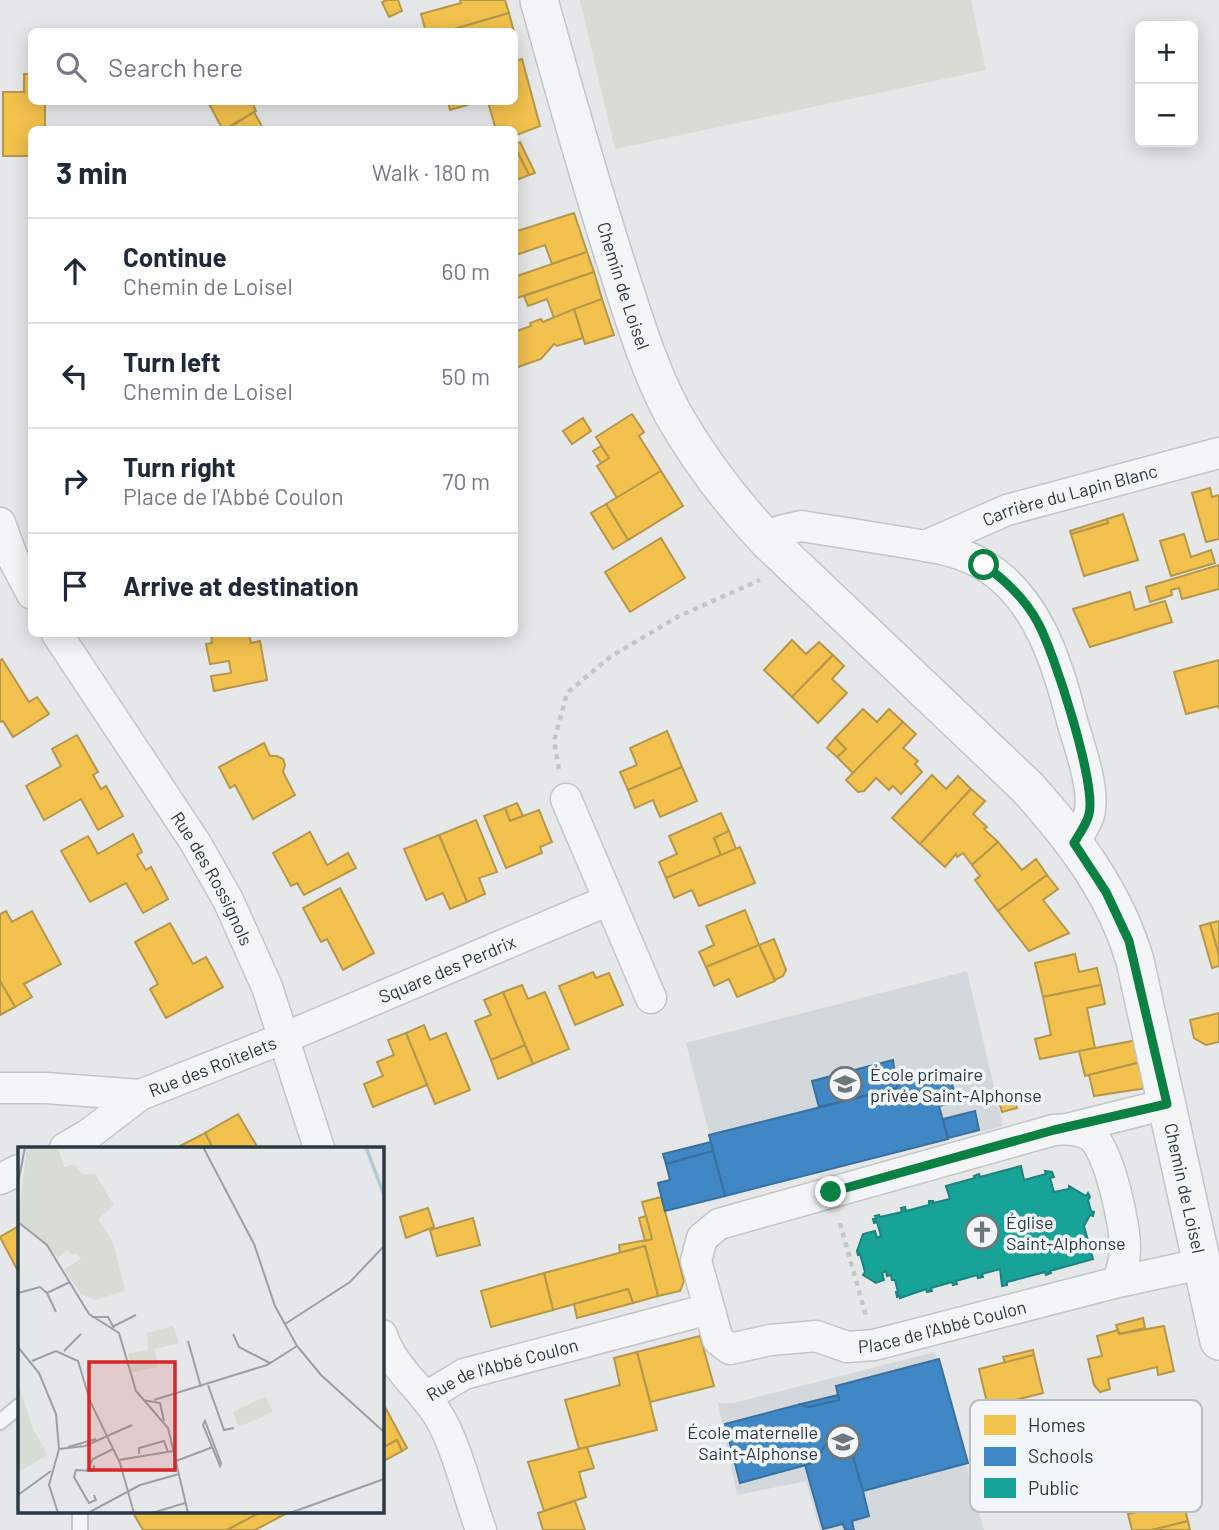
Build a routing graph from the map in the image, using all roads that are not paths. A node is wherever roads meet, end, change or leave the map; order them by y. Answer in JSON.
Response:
{"nodes":[{"id":1,"x":540,"y":0,"type":"edge"},
{"id":2,"x":1219,"y":453,"type":"edge"},
{"id":3,"x":0,"y":523,"type":"edge"},
{"id":4,"x":925,"y":546,"type":"junction"},
{"id":5,"x":780,"y":553,"type":"junction"},
{"id":6,"x":28,"y":586,"type":"edge"},
{"id":7,"x":59,"y":637,"type":"edge"},
{"id":8,"x":566,"y":800,"type":"road end"},
{"id":9,"x":1074,"y":843,"type":"junction"},
{"id":10,"x":609,"y":900,"type":"junction"},
{"id":11,"x":651,"y":998,"type":"dead end"},
{"id":12,"x":284,"y":1038,"type":"junction"},
{"id":13,"x":0,"y":1088,"type":"edge"},
{"id":14,"x":140,"y":1095,"type":"junction"},
{"id":15,"x":1167,"y":1104,"type":"junction"},
{"id":16,"x":1068,"y":1129,"type":"junction"},
{"id":17,"x":68,"y":1147,"type":"edge"},
{"id":18,"x":318,"y":1147,"type":"edge"},
{"id":19,"x":18,"y":1170,"type":"edge"},
{"id":20,"x":0,"y":1179,"type":"edge"},
{"id":21,"x":1201,"y":1264,"type":"junction"},
{"id":22,"x":1118,"y":1282,"type":"junction"},
{"id":23,"x":709,"y":1308,"type":"junction"},
{"id":24,"x":383,"y":1337,"type":"edge"},
{"id":25,"x":1219,"y":1341,"type":"edge"},
{"id":26,"x":426,"y":1397,"type":"junction"},
{"id":27,"x":18,"y":1407,"type":"edge"},
{"id":28,"x":0,"y":1422,"type":"edge"},
{"id":29,"x":80,"y":1512,"type":"edge"},
{"id":30,"x":80,"y":1530,"type":"edge"},
{"id":31,"x":481,"y":1530,"type":"edge"}],
"edges":[{"from":1,"to":5,"type":"street","name":"Chemin de Loisel"},
{"from":2,"to":4,"type":"street","name":"Carrière du Lapin Blanc"},
{"from":3,"to":6,"type":"street"},
{"from":4,"to":5,"type":"street"},
{"from":4,"to":9,"type":"street"},
{"from":5,"to":9,"type":"street","name":"Chemin de Loisel"},
{"from":7,"to":12,"type":"street","name":"Rue des Rossignols"},
{"from":8,"to":10,"type":"street"},
{"from":9,"to":15,"type":"street","name":"Chemin de Loisel"},
{"from":10,"to":11,"type":"street"},
{"from":10,"to":12,"type":"street","name":"Square des Perdrix"},
{"from":12,"to":14,"type":"street","name":"Rue des Roitelets"},
{"from":12,"to":18,"type":"street","name":"Rue des Rossignols"},
{"from":13,"to":14,"type":"street","name":"Rue des Roitelets"},
{"from":14,"to":17,"type":"street","name":"Rue des Roitelets"},
{"from":15,"to":16,"type":"street","name":"Place de l'Abbé Coulon"},
{"from":15,"to":21,"type":"street","name":"Chemin de Loisel"},
{"from":16,"to":22,"type":"street"},
{"from":16,"to":23,"type":"street","name":"Place de l'Abbé Coulon"},
{"from":19,"to":20,"type":"street"},
{"from":21,"to":22,"type":"street","name":"Place de l'Abbé Coulon"},
{"from":21,"to":25,"type":"street","name":"Chemin de Loisel"},
{"from":22,"to":23,"type":"street","name":"Place de l'Abbé Coulon"},
{"from":23,"to":26,"type":"street","name":"Rue de l'Abbé Coulon"},
{"from":24,"to":26,"type":"street"},
{"from":26,"to":31,"type":"street","name":"Rue de l'Abbé Coulon"},
{"from":27,"to":28,"type":"lane"},
{"from":29,"to":30,"type":"lane"}]}
